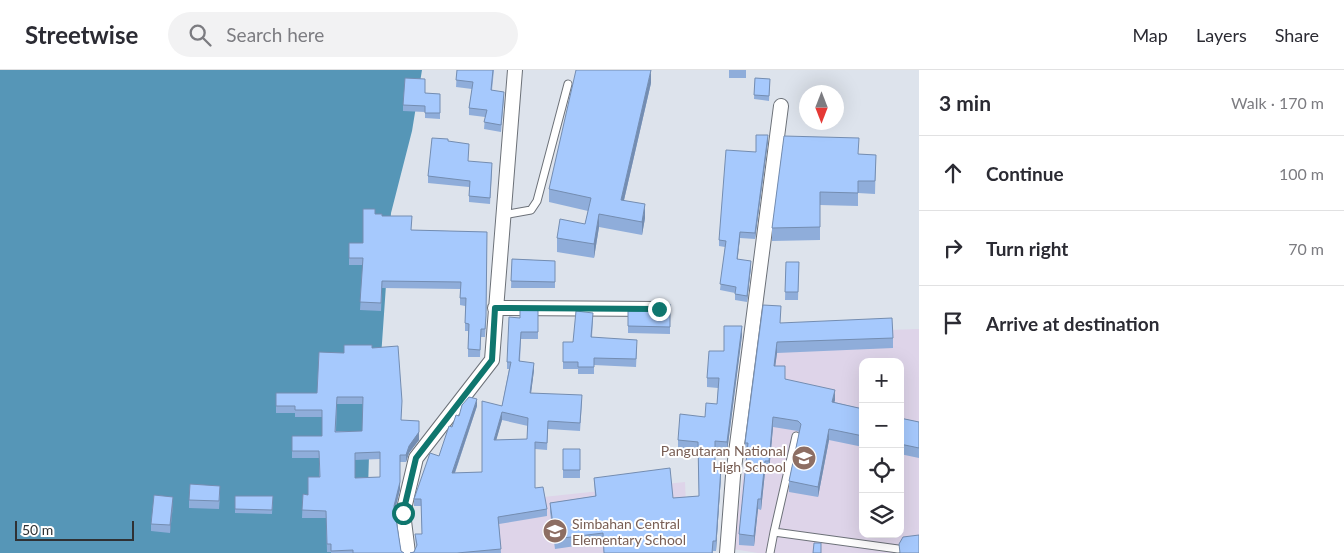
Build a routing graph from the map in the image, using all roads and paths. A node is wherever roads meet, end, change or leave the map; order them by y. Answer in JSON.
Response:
{"nodes":[{"id":1,"x":515,"y":70,"type":"edge"},
{"id":2,"x":568,"y":84,"type":"dead end"},
{"id":3,"x":780,"y":106,"type":"dead end"},
{"id":4,"x":503,"y":215,"type":"junction"},
{"id":5,"x":495,"y":308,"type":"junction"},
{"id":6,"x":659,"y":309,"type":"edge"},
{"id":7,"x":796,"y":436,"type":"edge"},
{"id":8,"x":774,"y":532,"type":"junction"},
{"id":9,"x":898,"y":549,"type":"edge"},
{"id":10,"x":408,"y":553,"type":"edge"},
{"id":11,"x":727,"y":553,"type":"edge"},
{"id":12,"x":770,"y":553,"type":"edge"}],
"edges":[{"from":1,"to":4,"type":"street"},
{"from":2,"to":4,"type":"lane"},
{"from":3,"to":11,"type":"street"},
{"from":4,"to":5,"type":"street"},
{"from":5,"to":6,"type":"street"},
{"from":5,"to":10,"type":"street"},
{"from":7,"to":8,"type":"lane"},
{"from":8,"to":9,"type":"lane"},
{"from":8,"to":12,"type":"lane"}]}
